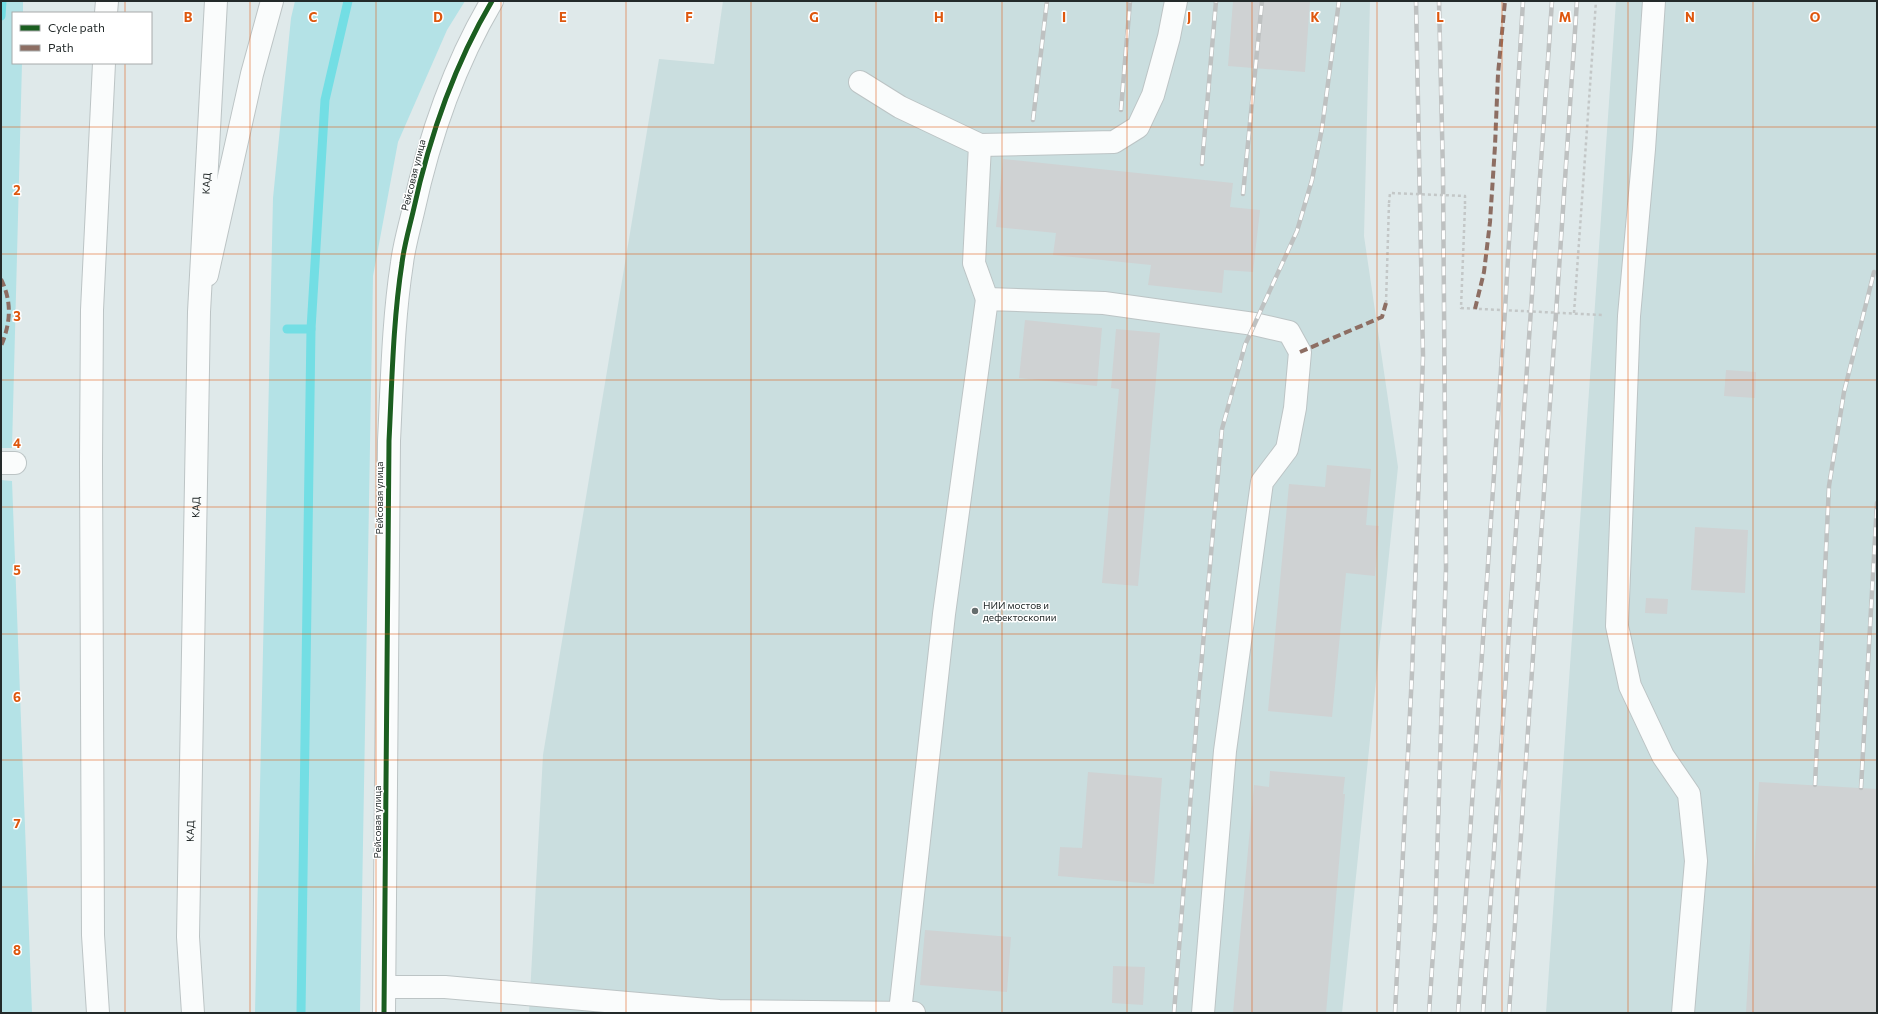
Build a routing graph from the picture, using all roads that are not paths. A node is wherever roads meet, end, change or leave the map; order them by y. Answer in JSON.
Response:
{"nodes":[{"id":1,"x":216,"y":1,"type":"edge"},
{"id":2,"x":272,"y":1,"type":"edge"},
{"id":3,"x":492,"y":1,"type":"edge"},
{"id":4,"x":1176,"y":1,"type":"edge"},
{"id":5,"x":1654,"y":1,"type":"edge"},
{"id":6,"x":104,"y":64,"type":"edge"},
{"id":7,"x":860,"y":82,"type":"dead end"},
{"id":8,"x":980,"y":145,"type":"junction"},
{"id":9,"x":987,"y":299,"type":"junction"},
{"id":10,"x":199,"y":312,"type":"junction"},
{"id":11,"x":385,"y":987,"type":"junction"},
{"id":12,"x":907,"y":1012,"type":"edge"},
{"id":13,"x":98,"y":1013,"type":"edge"},
{"id":14,"x":193,"y":1013,"type":"edge"},
{"id":15,"x":384,"y":1013,"type":"edge"},
{"id":16,"x":1203,"y":1013,"type":"edge"},
{"id":17,"x":1683,"y":1013,"type":"edge"}],
"edges":[{"from":1,"to":10,"type":"main road","name":"КАД"},
{"from":2,"to":10,"type":"main road"},
{"from":3,"to":11,"type":"main road","name":"Рейсовая улица"},
{"from":4,"to":8,"type":"main road"},
{"from":5,"to":17,"type":"main road"},
{"from":6,"to":13,"type":"main road"},
{"from":7,"to":8,"type":"main road"},
{"from":8,"to":9,"type":"main road"},
{"from":9,"to":12,"type":"main road"},
{"from":9,"to":16,"type":"main road"},
{"from":10,"to":14,"type":"main road","name":"КАД"},
{"from":11,"to":12,"type":"main road"},
{"from":11,"to":15,"type":"main road","name":"Рейсовая улица"}]}
